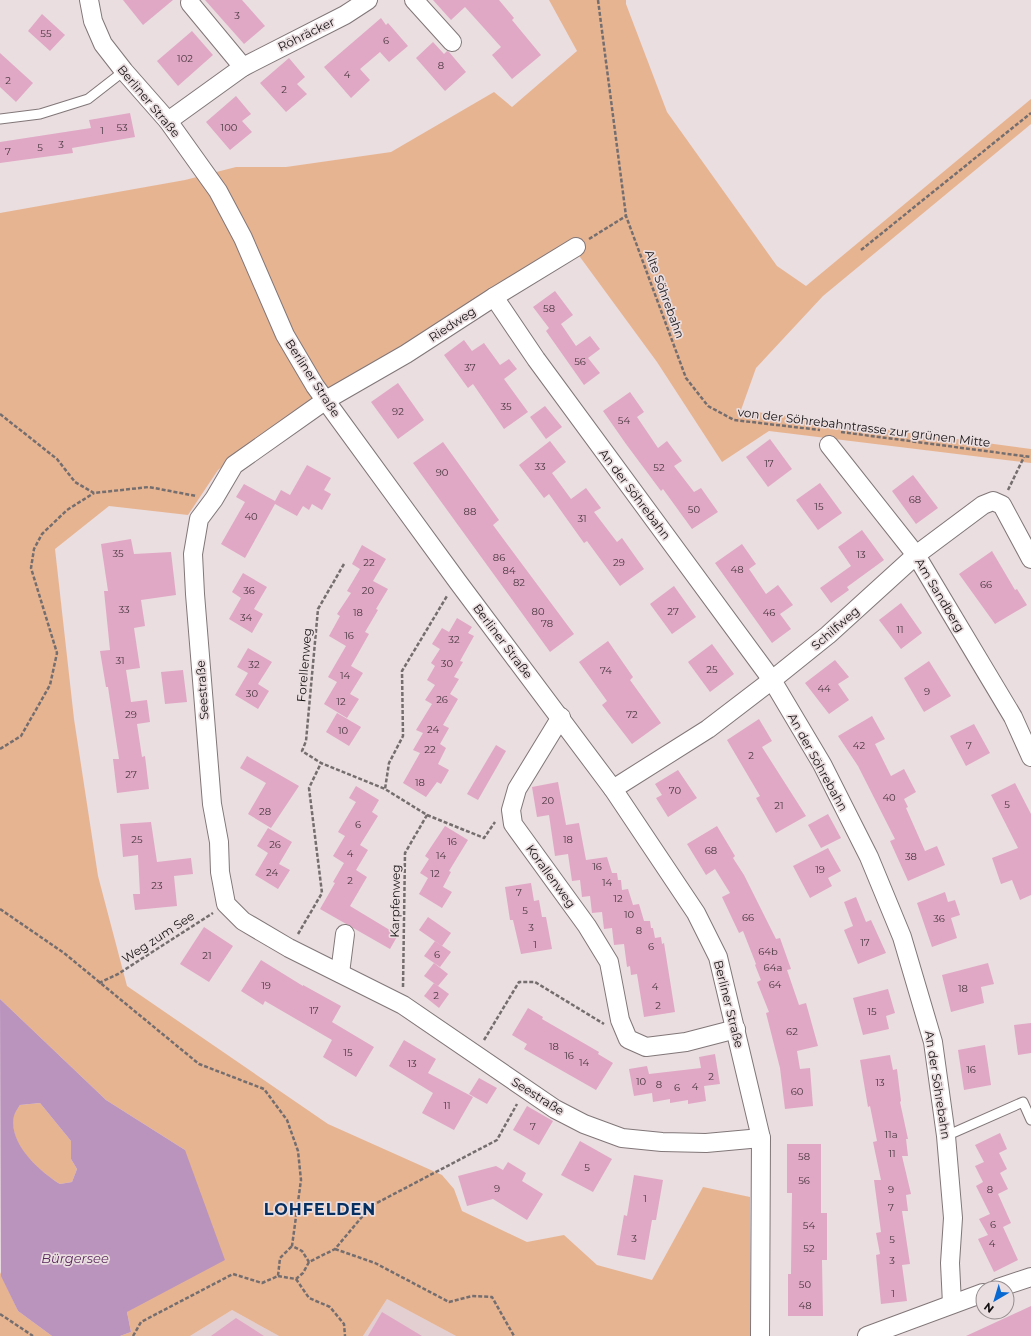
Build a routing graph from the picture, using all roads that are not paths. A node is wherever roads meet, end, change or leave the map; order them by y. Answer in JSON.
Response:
{"nodes":[{"id":1,"x":89,"y":0,"type":"edge"},
{"id":2,"x":368,"y":0,"type":"edge"},
{"id":3,"x":414,"y":0,"type":"edge"},
{"id":4,"x":190,"y":3,"type":"dead end"},
{"id":5,"x":452,"y":42,"type":"dead end"},
{"id":6,"x":243,"y":67,"type":"junction"},
{"id":7,"x":124,"y":72,"type":"junction"},
{"id":8,"x":0,"y":119,"type":"edge"},
{"id":9,"x":168,"y":121,"type":"junction"},
{"id":10,"x":576,"y":247,"type":"road end"},
{"id":11,"x":494,"y":297,"type":"junction"},
{"id":12,"x":326,"y":400,"type":"junction"},
{"id":13,"x":828,"y":435,"type":"road end"},
{"id":14,"x":916,"y":555,"type":"junction"},
{"id":15,"x":1031,"y":559,"type":"edge"},
{"id":16,"x":772,"y":680,"type":"junction"},
{"id":17,"x":561,"y":717,"type":"junction"},
{"id":18,"x":1031,"y":757,"type":"edge"},
{"id":19,"x":613,"y":789,"type":"junction"},
{"id":20,"x":345,"y":934,"type":"dead end"},
{"id":21,"x":340,"y":973,"type":"junction"},
{"id":22,"x":736,"y":1029,"type":"junction"},
{"id":23,"x":1031,"y":1120,"type":"edge"},
{"id":24,"x":946,"y":1136,"type":"junction"},
{"id":25,"x":761,"y":1138,"type":"junction"},
{"id":26,"x":1031,"y":1277,"type":"edge"},
{"id":27,"x":1015,"y":1282,"type":"edge"},
{"id":28,"x":975,"y":1296,"type":"edge"},
{"id":29,"x":952,"y":1304,"type":"junction"},
{"id":30,"x":760,"y":1336,"type":"edge"},
{"id":31,"x":867,"y":1336,"type":"edge"}],
"edges":[{"from":1,"to":7,"type":"street","name":"Berliner Straße"},
{"from":2,"to":6,"type":"street","name":"Röhräcker"},
{"from":3,"to":5,"type":"street"},
{"from":4,"to":6,"type":"street"},
{"from":6,"to":9,"type":"street","name":"Röhräcker"},
{"from":7,"to":8,"type":"lane"},
{"from":7,"to":9,"type":"street","name":"Berliner Straße"},
{"from":9,"to":12,"type":"street","name":"Berliner Straße"},
{"from":10,"to":11,"type":"street","name":"Riedweg"},
{"from":11,"to":12,"type":"street","name":"Riedweg"},
{"from":11,"to":16,"type":"street","name":"An der Söhrebahn"},
{"from":12,"to":17,"type":"street","name":"Berliner Straße"},
{"from":12,"to":21,"type":"street","name":"Seestraße"},
{"from":13,"to":14,"type":"street","name":"Am Sandberg"},
{"from":14,"to":15,"type":"street","name":"Schilfweg"},
{"from":14,"to":16,"type":"street","name":"Schilfweg"},
{"from":14,"to":18,"type":"street","name":"Am Sandberg"},
{"from":16,"to":19,"type":"street","name":"Schilfweg"},
{"from":16,"to":24,"type":"street","name":"An der Söhrebahn"},
{"from":17,"to":19,"type":"street","name":"Berliner Straße"},
{"from":17,"to":22,"type":"street","name":"Korallenweg"},
{"from":19,"to":22,"type":"street","name":"Berliner Straße"},
{"from":20,"to":21,"type":"street"},
{"from":21,"to":25,"type":"street","name":"Seestraße"},
{"from":22,"to":25,"type":"street","name":"Berliner Straße"},
{"from":23,"to":24,"type":"lane"},
{"from":24,"to":29,"type":"street","name":"An der Söhrebahn"},
{"from":25,"to":30,"type":"street","name":"Berliner Straße"},
{"from":26,"to":27,"type":"street"},
{"from":28,"to":29,"type":"street"},
{"from":29,"to":31,"type":"street"}]}
